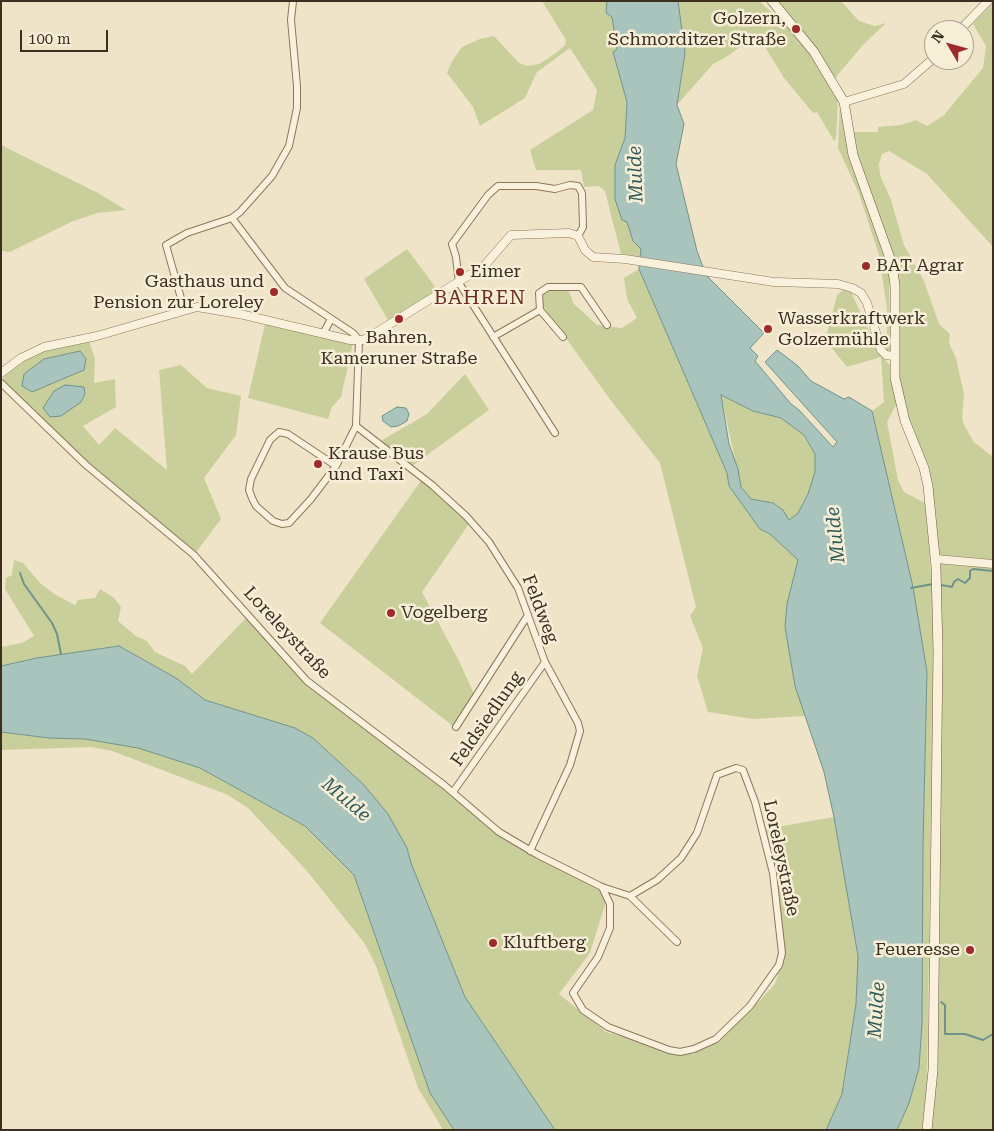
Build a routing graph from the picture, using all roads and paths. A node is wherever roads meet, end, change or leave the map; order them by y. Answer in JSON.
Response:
{"nodes":[{"id":1,"x":293,"y":1,"type":"edge"},
{"id":2,"x":772,"y":1,"type":"edge"},
{"id":3,"x":988,"y":1,"type":"edge"},
{"id":4,"x":970,"y":20,"type":"edge"},
{"id":5,"x":924,"y":67,"type":"edge"},
{"id":6,"x":844,"y":102,"type":"junction"},
{"id":7,"x":232,"y":218,"type":"junction"},
{"id":8,"x":578,"y":236,"type":"junction"},
{"id":9,"x":459,"y":283,"type":"junction"},
{"id":10,"x":184,"y":309,"type":"junction"},
{"id":11,"x":540,"y":310,"type":"junction"},
{"id":12,"x":331,"y":319,"type":"junction"},
{"id":13,"x":607,"y":325,"type":"dead end"},
{"id":14,"x":324,"y":334,"type":"junction"},
{"id":15,"x":494,"y":337,"type":"junction"},
{"id":16,"x":563,"y":337,"type":"dead end"},
{"id":17,"x":359,"y":340,"type":"junction"},
{"id":18,"x":893,"y":356,"type":"junction"},
{"id":19,"x":1,"y":374,"type":"edge"},
{"id":20,"x":1,"y":383,"type":"edge"},
{"id":21,"x":356,"y":426,"type":"junction"},
{"id":22,"x":554,"y":433,"type":"dead end"},
{"id":23,"x":336,"y":466,"type":"junction"},
{"id":24,"x":936,"y":559,"type":"junction"},
{"id":25,"x":993,"y":564,"type":"edge"},
{"id":26,"x":528,"y":615,"type":"junction"},
{"id":27,"x":545,"y":662,"type":"junction"},
{"id":28,"x":456,"y":727,"type":"dead end"},
{"id":29,"x":453,"y":792,"type":"junction"},
{"id":30,"x":530,"y":851,"type":"junction"},
{"id":31,"x":602,"y":887,"type":"junction"},
{"id":32,"x":630,"y":896,"type":"junction"},
{"id":33,"x":677,"y":942,"type":"dead end"},
{"id":34,"x":927,"y":1130,"type":"edge"}],
"edges":[{"from":1,"to":7,"type":"street"},
{"from":2,"to":6,"type":"main road"},
{"from":3,"to":4,"type":"street"},
{"from":5,"to":6,"type":"street"},
{"from":6,"to":18,"type":"main road"},
{"from":7,"to":10,"type":"street"},
{"from":7,"to":12,"type":"street"},
{"from":8,"to":9,"type":"street"},
{"from":8,"to":9,"type":"street"},
{"from":8,"to":18,"type":"street"},
{"from":9,"to":15,"type":"street"},
{"from":9,"to":17,"type":"street"},
{"from":10,"to":14,"type":"street"},
{"from":10,"to":19,"type":"street"},
{"from":11,"to":13,"type":"street"},
{"from":11,"to":15,"type":"street"},
{"from":11,"to":16,"type":"street"},
{"from":12,"to":14,"type":"street"},
{"from":12,"to":17,"type":"street"},
{"from":14,"to":17,"type":"street"},
{"from":15,"to":22,"type":"street"},
{"from":17,"to":21,"type":"street"},
{"from":18,"to":24,"type":"main road"},
{"from":20,"to":29,"type":"street","name":"Loreleystraße"},
{"from":21,"to":23,"type":"street"},
{"from":21,"to":26,"type":"street","name":"Feldweg"},
{"from":23,"to":23,"type":"street"},
{"from":24,"to":25,"type":"street"},
{"from":24,"to":34,"type":"main road"},
{"from":26,"to":27,"type":"street","name":"Feldweg"},
{"from":26,"to":28,"type":"street","name":"Feldsiedlung"},
{"from":27,"to":29,"type":"street","name":"Feldsiedlung"},
{"from":27,"to":30,"type":"street","name":"Feldweg"},
{"from":29,"to":30,"type":"street","name":"Loreleystraße"},
{"from":30,"to":31,"type":"street","name":"Loreleystraße"},
{"from":31,"to":32,"type":"street","name":"Loreleystraße"},
{"from":31,"to":32,"type":"street","name":"Loreleystraße"},
{"from":32,"to":33,"type":"street","name":"Loreleystraße"}]}
